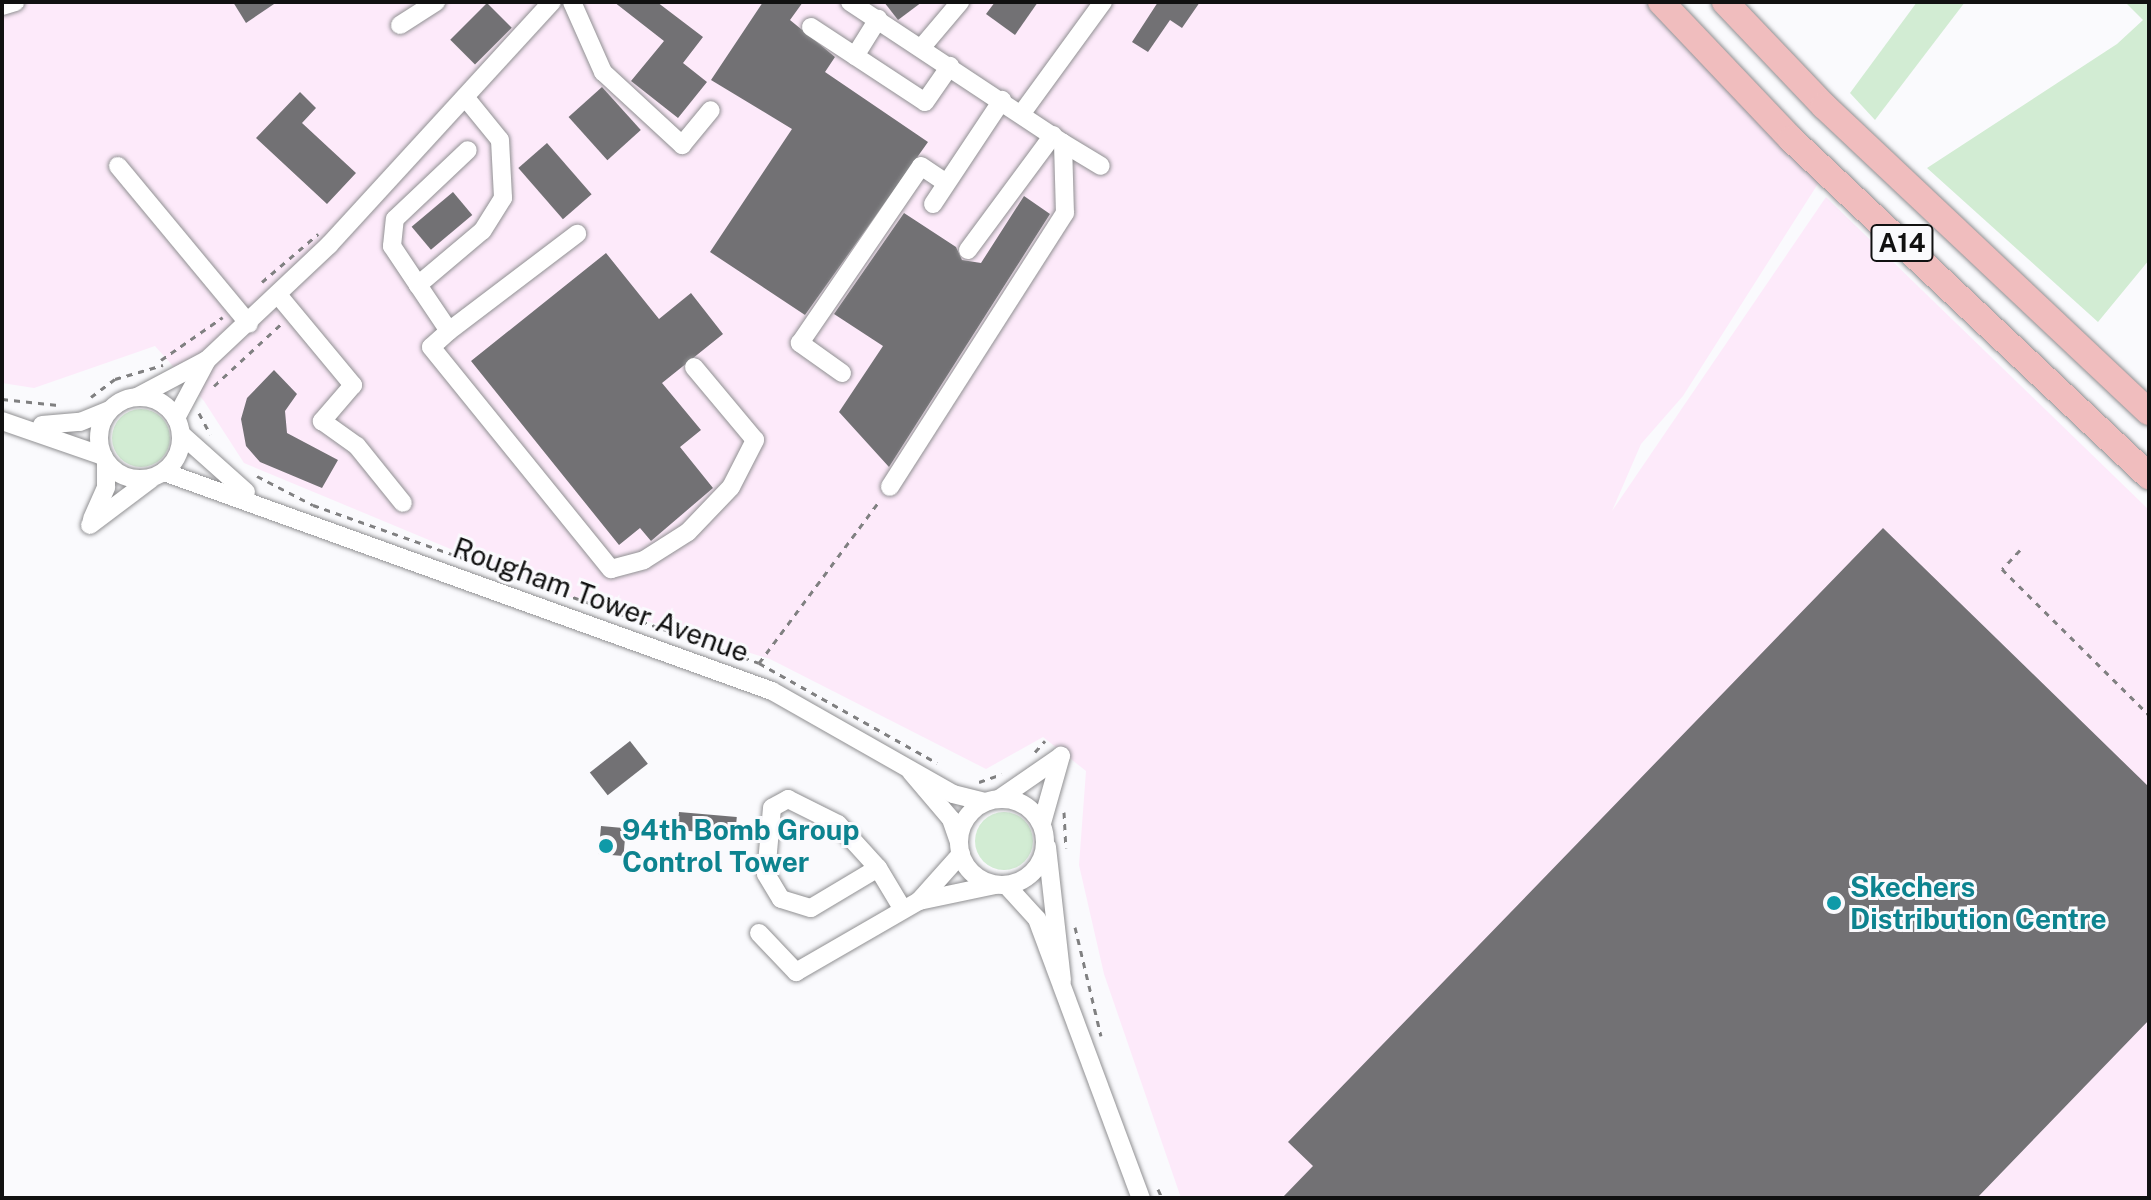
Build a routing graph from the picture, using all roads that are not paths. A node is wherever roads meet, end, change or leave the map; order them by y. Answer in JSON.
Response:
{"nodes":[{"id":1,"x":15,"y":2,"type":"edge"},
{"id":2,"x":436,"y":2,"type":"edge"},
{"id":3,"x":552,"y":2,"type":"edge"},
{"id":4,"x":572,"y":2,"type":"edge"},
{"id":5,"x":850,"y":2,"type":"edge"},
{"id":6,"x":960,"y":2,"type":"edge"},
{"id":7,"x":1103,"y":2,"type":"edge"},
{"id":8,"x":1661,"y":2,"type":"edge"},
{"id":9,"x":1725,"y":2,"type":"edge"},
{"id":10,"x":2,"y":6,"type":"edge"},
{"id":11,"x":878,"y":19,"type":"junction"},
{"id":12,"x":400,"y":25,"type":"dead end"},
{"id":13,"x":811,"y":27,"type":"dead end"},
{"id":14,"x":922,"y":47,"type":"junction"},
{"id":15,"x":855,"y":56,"type":"junction"},
{"id":16,"x":950,"y":66,"type":"junction"},
{"id":17,"x":465,"y":97,"type":"junction"},
{"id":18,"x":1002,"y":100,"type":"junction"},
{"id":19,"x":711,"y":110,"type":"dead end"},
{"id":20,"x":1022,"y":113,"type":"junction"},
{"id":21,"x":1058,"y":139,"type":"junction"},
{"id":22,"x":468,"y":150,"type":"dead end"},
{"id":23,"x":118,"y":166,"type":"dead end"},
{"id":24,"x":1101,"y":166,"type":"dead end"},
{"id":25,"x":946,"y":183,"type":"junction"},
{"id":26,"x":371,"y":196,"type":"junction"},
{"id":27,"x":933,"y":204,"type":"dead end"},
{"id":28,"x":395,"y":219,"type":"junction"},
{"id":29,"x":577,"y":234,"type":"dead end"},
{"id":30,"x":968,"y":250,"type":"dead end"},
{"id":31,"x":418,"y":285,"type":"junction"},
{"id":32,"x":279,"y":296,"type":"junction"},
{"id":33,"x":249,"y":324,"type":"junction"},
{"id":34,"x":449,"y":331,"type":"junction"},
{"id":35,"x":207,"y":360,"type":"junction"},
{"id":36,"x":694,"y":367,"type":"dead end"},
{"id":37,"x":842,"y":373,"type":"dead end"},
{"id":38,"x":137,"y":397,"type":"junction"},
{"id":39,"x":110,"y":409,"type":"junction"},
{"id":40,"x":2149,"y":412,"type":"edge"},
{"id":41,"x":2,"y":421,"type":"edge"},
{"id":42,"x":31,"y":426,"type":"junction"},
{"id":43,"x":179,"y":426,"type":"junction"},
{"id":44,"x":105,"y":459,"type":"junction"},
{"id":45,"x":159,"y":475,"type":"junction"},
{"id":46,"x":2149,"y":476,"type":"edge"},
{"id":47,"x":890,"y":487,"type":"road end"},
{"id":48,"x":403,"y":503,"type":"dead end"},
{"id":49,"x":264,"y":506,"type":"junction"},
{"id":50,"x":910,"y":769,"type":"junction"},
{"id":51,"x":992,"y":800,"type":"junction"},
{"id":52,"x":1042,"y":823,"type":"junction"},
{"id":53,"x":1046,"y":843,"type":"junction"},
{"id":54,"x":960,"y":848,"type":"junction"},
{"id":55,"x":878,"y":868,"type":"junction"},
{"id":56,"x":1001,"y":886,"type":"junction"},
{"id":57,"x":911,"y":904,"type":"junction"},
{"id":58,"x":759,"y":933,"type":"dead end"},
{"id":59,"x":1062,"y":983,"type":"junction"},
{"id":60,"x":1141,"y":1198,"type":"edge"}],
"edges":[{"from":1,"to":10,"type":"street"},
{"from":2,"to":12,"type":"street"},
{"from":3,"to":17,"type":"street"},
{"from":4,"to":19,"type":"street"},
{"from":5,"to":11,"type":"street"},
{"from":6,"to":14,"type":"street"},
{"from":7,"to":20,"type":"street"},
{"from":8,"to":46,"type":"highway","number":"A14"},
{"from":9,"to":40,"type":"highway","number":"A14"},
{"from":11,"to":14,"type":"street"},
{"from":11,"to":15,"type":"street"},
{"from":13,"to":15,"type":"street"},
{"from":14,"to":16,"type":"street"},
{"from":15,"to":16,"type":"street"},
{"from":16,"to":18,"type":"street"},
{"from":17,"to":26,"type":"street"},
{"from":17,"to":31,"type":"street"},
{"from":18,"to":20,"type":"street"},
{"from":18,"to":25,"type":"street"},
{"from":20,"to":21,"type":"street"},
{"from":21,"to":24,"type":"street"},
{"from":21,"to":30,"type":"street"},
{"from":21,"to":47,"type":"street"},
{"from":22,"to":28,"type":"street"},
{"from":23,"to":33,"type":"street"},
{"from":25,"to":27,"type":"street"},
{"from":25,"to":37,"type":"street"},
{"from":26,"to":28,"type":"street"},
{"from":26,"to":32,"type":"street"},
{"from":28,"to":31,"type":"street"},
{"from":29,"to":34,"type":"street"},
{"from":31,"to":34,"type":"street"},
{"from":32,"to":33,"type":"street"},
{"from":32,"to":48,"type":"street"},
{"from":33,"to":35,"type":"street"},
{"from":34,"to":36,"type":"street"},
{"from":35,"to":38,"type":"street"},
{"from":35,"to":43,"type":"street"},
{"from":38,"to":39,"type":"street"},
{"from":38,"to":43,"type":"street"},
{"from":39,"to":42,"type":"street"},
{"from":39,"to":44,"type":"street"},
{"from":41,"to":42,"type":"street"},
{"from":42,"to":44,"type":"street"},
{"from":43,"to":45,"type":"street"},
{"from":43,"to":49,"type":"street","name":"Rougham Tower Avenue"},
{"from":44,"to":45,"type":"street"},
{"from":44,"to":45,"type":"street"},
{"from":45,"to":49,"type":"street","name":"Rougham Tower Avenue"},
{"from":49,"to":50,"type":"street","name":"Rougham Tower Avenue"},
{"from":50,"to":51,"type":"street","name":"Rougham Tower Avenue"},
{"from":50,"to":54,"type":"street","name":"Rougham Tower Avenue"},
{"from":51,"to":52,"type":"street"},
{"from":51,"to":52,"type":"street"},
{"from":51,"to":54,"type":"street"},
{"from":52,"to":53,"type":"street"},
{"from":53,"to":56,"type":"street"},
{"from":53,"to":59,"type":"street"},
{"from":54,"to":56,"type":"street"},
{"from":54,"to":57,"type":"street"},
{"from":55,"to":55,"type":"street"},
{"from":55,"to":57,"type":"street"},
{"from":56,"to":57,"type":"street"},
{"from":56,"to":59,"type":"street"},
{"from":57,"to":58,"type":"street"},
{"from":59,"to":60,"type":"street"}]}
